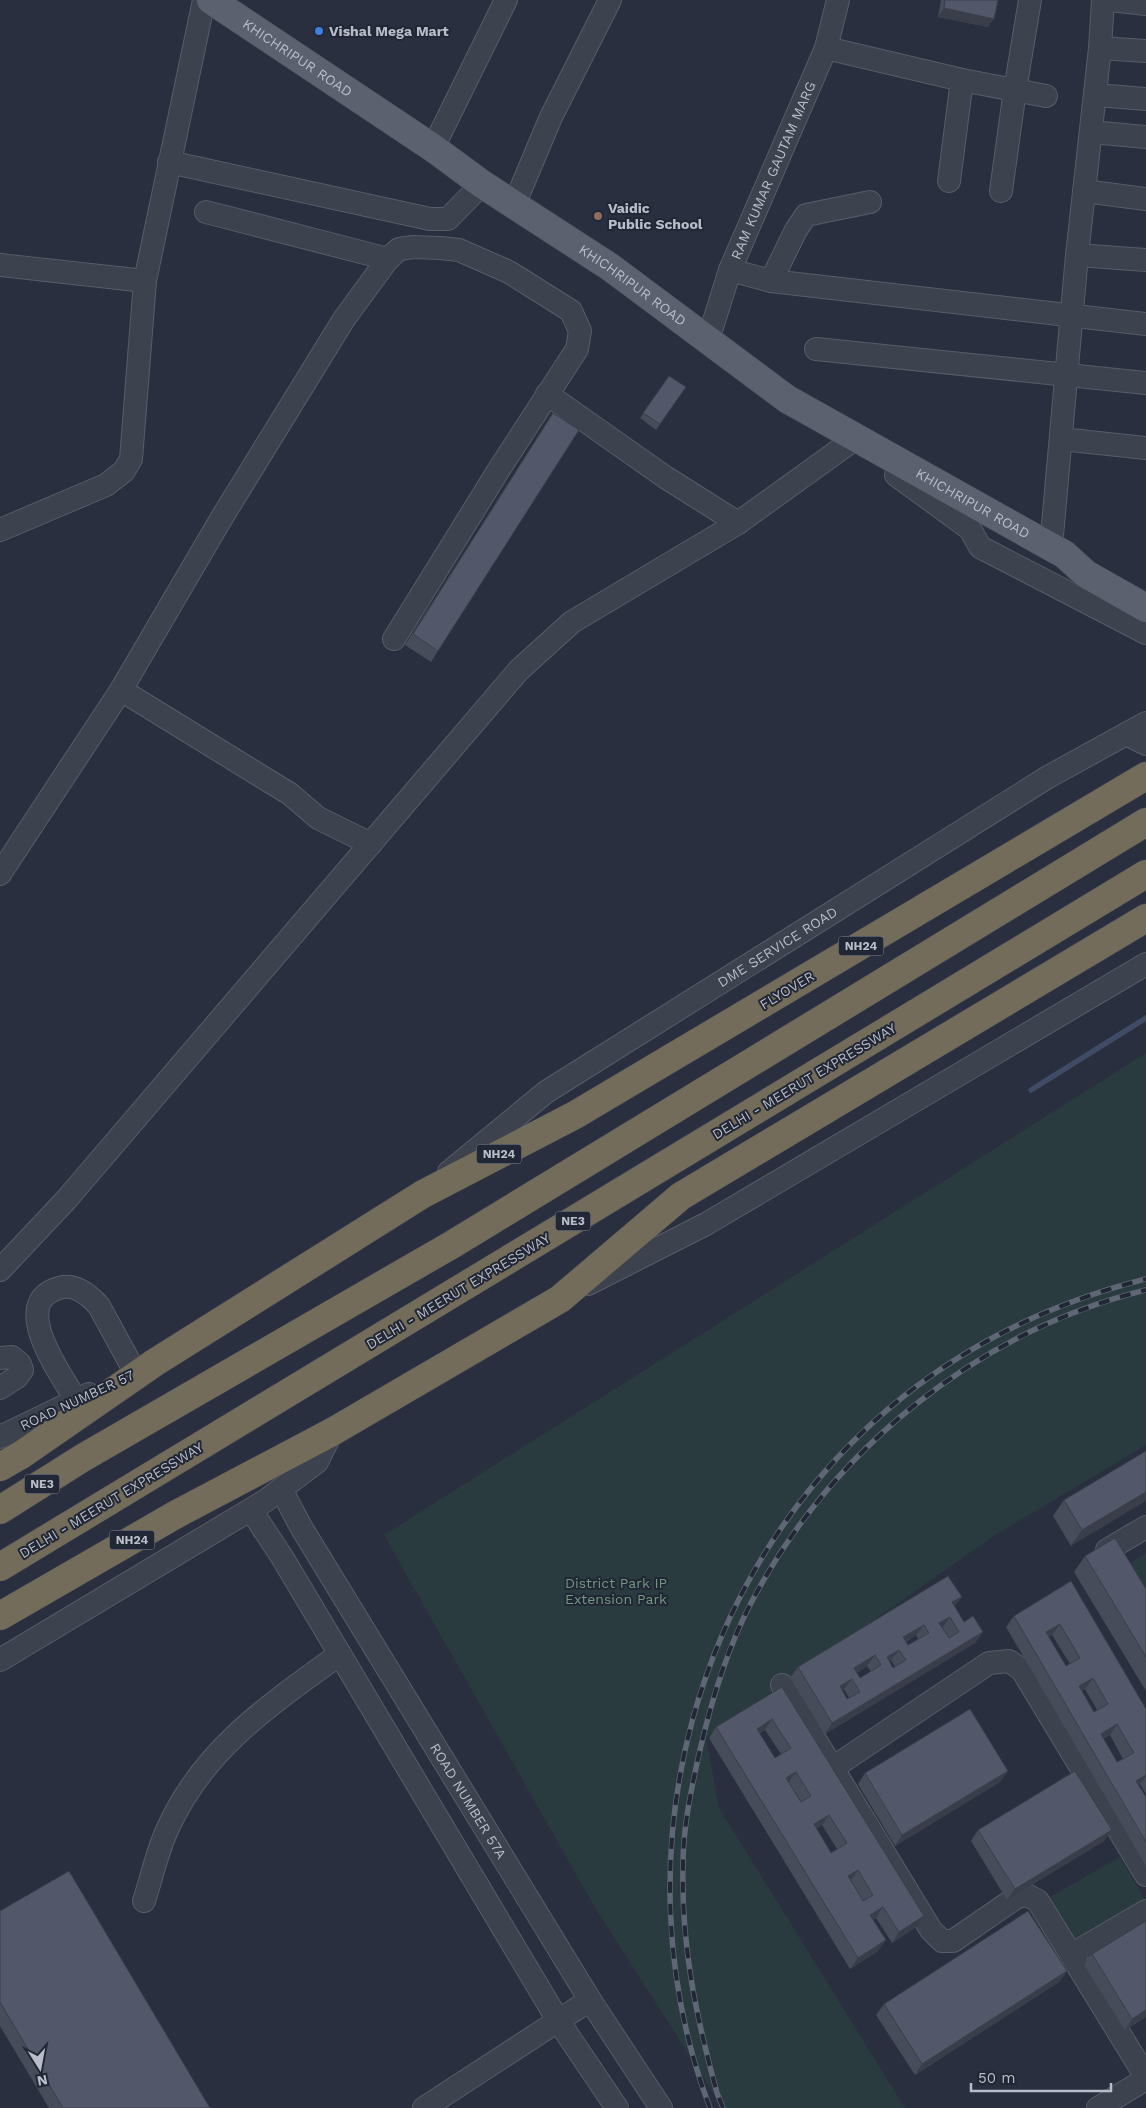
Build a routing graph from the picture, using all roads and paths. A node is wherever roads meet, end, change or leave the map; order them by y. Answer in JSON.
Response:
{"nodes":[{"id":1,"x":204,"y":0,"type":"edge"},
{"id":2,"x":211,"y":0,"type":"edge"},
{"id":3,"x":506,"y":0,"type":"edge"},
{"id":4,"x":610,"y":0,"type":"edge"},
{"id":5,"x":838,"y":0,"type":"edge"},
{"id":6,"x":1030,"y":0,"type":"edge"},
{"id":7,"x":1103,"y":0,"type":"edge"},
{"id":8,"x":1110,"y":0,"type":"edge"},
{"id":9,"x":1146,"y":4,"type":"edge"},
{"id":10,"x":826,"y":48,"type":"junction"},
{"id":11,"x":1100,"y":48,"type":"junction"},
{"id":12,"x":1146,"y":51,"type":"edge"},
{"id":13,"x":962,"y":80,"type":"junction"},
{"id":14,"x":1015,"y":90,"type":"junction"},
{"id":15,"x":1096,"y":95,"type":"junction"},
{"id":16,"x":1046,"y":96,"type":"dead end"},
{"id":17,"x":1146,"y":100,"type":"edge"},
{"id":18,"x":1091,"y":132,"type":"junction"},
{"id":19,"x":1146,"y":137,"type":"edge"},
{"id":20,"x":433,"y":148,"type":"junction"},
{"id":21,"x":169,"y":162,"type":"junction"},
{"id":22,"x":950,"y":181,"type":"dead end"},
{"id":23,"x":482,"y":184,"type":"junction"},
{"id":24,"x":1002,"y":191,"type":"dead end"},
{"id":25,"x":1084,"y":192,"type":"junction"},
{"id":26,"x":1146,"y":199,"type":"edge"},
{"id":27,"x":870,"y":202,"type":"dead end"},
{"id":28,"x":514,"y":204,"type":"junction"},
{"id":29,"x":206,"y":212,"type":"dead end"},
{"id":30,"x":1077,"y":255,"type":"junction"},
{"id":31,"x":388,"y":259,"type":"junction"},
{"id":32,"x":1146,"y":260,"type":"edge"},
{"id":33,"x":0,"y":265,"type":"edge"},
{"id":34,"x":730,"y":270,"type":"junction"},
{"id":35,"x":145,"y":281,"type":"junction"},
{"id":36,"x":771,"y":281,"type":"junction"},
{"id":37,"x":1073,"y":315,"type":"junction"},
{"id":38,"x":1146,"y":324,"type":"edge"},
{"id":39,"x":708,"y":340,"type":"junction"},
{"id":40,"x":816,"y":349,"type":"dead end"},
{"id":41,"x":1066,"y":375,"type":"junction"},
{"id":42,"x":1146,"y":383,"type":"edge"},
{"id":43,"x":548,"y":394,"type":"junction"},
{"id":44,"x":856,"y":438,"type":"junction"},
{"id":45,"x":1061,"y":439,"type":"junction"},
{"id":46,"x":1146,"y":448,"type":"edge"},
{"id":47,"x":896,"y":475,"type":"dead end"},
{"id":48,"x":738,"y":522,"type":"junction"},
{"id":49,"x":0,"y":530,"type":"edge"},
{"id":50,"x":1058,"y":550,"type":"junction"},
{"id":51,"x":1146,"y":589,"type":"edge"},
{"id":52,"x":1146,"y":608,"type":"edge"},
{"id":53,"x":1146,"y":633,"type":"edge"},
{"id":54,"x":394,"y":640,"type":"dead end"},
{"id":55,"x":121,"y":690,"type":"junction"},
{"id":56,"x":1146,"y":723,"type":"edge"},
{"id":57,"x":1126,"y":734,"type":"junction"},
{"id":58,"x":1146,"y":744,"type":"edge"},
{"id":59,"x":1146,"y":776,"type":"edge"},
{"id":60,"x":1146,"y":822,"type":"edge"},
{"id":61,"x":371,"y":844,"type":"junction"},
{"id":62,"x":0,"y":874,"type":"edge"},
{"id":63,"x":1146,"y":874,"type":"edge"},
{"id":64,"x":1146,"y":918,"type":"edge"},
{"id":65,"x":1146,"y":964,"type":"edge"},
{"id":66,"x":423,"y":1194,"type":"junction"},
{"id":67,"x":0,"y":1270,"type":"edge"},
{"id":68,"x":560,"y":1299,"type":"junction"},
{"id":69,"x":0,"y":1358,"type":"edge"},
{"id":70,"x":145,"y":1367,"type":"junction"},
{"id":71,"x":0,"y":1388,"type":"edge"},
{"id":72,"x":76,"y":1400,"type":"junction"},
{"id":73,"x":332,"y":1432,"type":"junction"},
{"id":74,"x":0,"y":1437,"type":"edge"},
{"id":75,"x":0,"y":1467,"type":"edge"},
{"id":76,"x":281,"y":1489,"type":"junction"},
{"id":77,"x":0,"y":1510,"type":"edge"},
{"id":78,"x":251,"y":1510,"type":"junction"},
{"id":79,"x":1146,"y":1527,"type":"edge"},
{"id":80,"x":0,"y":1567,"type":"edge"},
{"id":81,"x":1146,"y":1612,"type":"edge"},
{"id":82,"x":0,"y":1616,"type":"edge"},
{"id":83,"x":340,"y":1654,"type":"junction"},
{"id":84,"x":0,"y":1660,"type":"edge"},
{"id":85,"x":782,"y":1685,"type":"edge"},
{"id":86,"x":834,"y":1768,"type":"junction"},
{"id":87,"x":1146,"y":1875,"type":"edge"},
{"id":88,"x":144,"y":1901,"type":"dead end"},
{"id":89,"x":1146,"y":1912,"type":"edge"},
{"id":90,"x":1071,"y":1955,"type":"junction"},
{"id":91,"x":590,"y":2000,"type":"junction"},
{"id":92,"x":559,"y":2022,"type":"junction"},
{"id":93,"x":1146,"y":2078,"type":"edge"},
{"id":94,"x":424,"y":2108,"type":"edge"},
{"id":95,"x":617,"y":2108,"type":"edge"},
{"id":96,"x":661,"y":2108,"type":"edge"},
{"id":97,"x":1098,"y":2108,"type":"edge"}],
"edges":[{"from":1,"to":21,"type":"street"},
{"from":2,"to":20,"type":"main road","name":"KHICHRIPUR ROAD"},
{"from":3,"to":20,"type":"street"},
{"from":4,"to":28,"type":"street"},
{"from":5,"to":10,"type":"street","name":"RAM KUMAR GAUTAM MARG"},
{"from":6,"to":14,"type":"street"},
{"from":7,"to":11,"type":"street"},
{"from":8,"to":9,"type":"street"},
{"from":10,"to":13,"type":"street"},
{"from":10,"to":34,"type":"street","name":"RAM KUMAR GAUTAM MARG"},
{"from":11,"to":12,"type":"street"},
{"from":11,"to":15,"type":"street"},
{"from":13,"to":14,"type":"street"},
{"from":13,"to":22,"type":"street"},
{"from":14,"to":16,"type":"street"},
{"from":14,"to":24,"type":"street"},
{"from":15,"to":17,"type":"street"},
{"from":15,"to":18,"type":"street"},
{"from":18,"to":19,"type":"street"},
{"from":18,"to":25,"type":"street"},
{"from":20,"to":23,"type":"main road","name":"KHICHRIPUR ROAD"},
{"from":21,"to":23,"type":"street"},
{"from":21,"to":35,"type":"street"},
{"from":23,"to":28,"type":"main road","name":"KHICHRIPUR ROAD"},
{"from":25,"to":26,"type":"street"},
{"from":25,"to":30,"type":"street"},
{"from":27,"to":36,"type":"street"},
{"from":28,"to":39,"type":"main road","name":"KHICHRIPUR ROAD"},
{"from":29,"to":31,"type":"street"},
{"from":30,"to":32,"type":"street"},
{"from":30,"to":37,"type":"street"},
{"from":31,"to":43,"type":"street"},
{"from":31,"to":55,"type":"street"},
{"from":33,"to":35,"type":"street"},
{"from":34,"to":36,"type":"street"},
{"from":34,"to":39,"type":"street","name":"RAM KUMAR GAUTAM MARG"},
{"from":35,"to":49,"type":"street"},
{"from":36,"to":37,"type":"street"},
{"from":37,"to":38,"type":"street"},
{"from":37,"to":41,"type":"street"},
{"from":39,"to":44,"type":"main road","name":"KHICHRIPUR ROAD"},
{"from":40,"to":41,"type":"street"},
{"from":41,"to":42,"type":"street"},
{"from":41,"to":45,"type":"street"},
{"from":43,"to":48,"type":"street"},
{"from":43,"to":54,"type":"street"},
{"from":44,"to":48,"type":"street"},
{"from":44,"to":50,"type":"main road","name":"KHICHRIPUR ROAD"},
{"from":45,"to":46,"type":"street"},
{"from":45,"to":50,"type":"street"},
{"from":47,"to":53,"type":"street"},
{"from":48,"to":61,"type":"street"},
{"from":50,"to":51,"type":"main road","name":"KHICHRIPUR ROAD"},
{"from":50,"to":52,"type":"main road","name":"KHICHRIPUR ROAD"},
{"from":55,"to":61,"type":"street"},
{"from":55,"to":62,"type":"street"},
{"from":56,"to":57,"type":"street","name":"DME SERVICE ROAD"},
{"from":57,"to":58,"type":"street"},
{"from":57,"to":66,"type":"street","name":"DME SERVICE ROAD"},
{"from":59,"to":66,"type":"highway","name":"FLYOVER","number":"NH24"},
{"from":60,"to":77,"type":"highway","number":"NE3"},
{"from":61,"to":67,"type":"street"},
{"from":63,"to":80,"type":"highway","name":"DELHI - MEERUT EXPRESSWAY","number":"NE3"},
{"from":64,"to":68,"type":"highway"},
{"from":65,"to":68,"type":"street"},
{"from":66,"to":70,"type":"highway","name":"FLYOVER"},
{"from":68,"to":73,"type":"highway"},
{"from":69,"to":71,"type":"street"},
{"from":70,"to":72,"type":"street","name":"ROAD NUMBER 57"},
{"from":70,"to":72,"type":"street"},
{"from":70,"to":75,"type":"highway","name":"FLYOVER"},
{"from":72,"to":74,"type":"street","name":"ROAD NUMBER 57"},
{"from":73,"to":76,"type":"street"},
{"from":73,"to":82,"type":"highway","number":"NH24"},
{"from":76,"to":78,"type":"street"},
{"from":76,"to":91,"type":"street","name":"ROAD NUMBER 57A"},
{"from":78,"to":83,"type":"street"},
{"from":78,"to":84,"type":"street"},
{"from":79,"to":81,"type":"street"},
{"from":83,"to":88,"type":"street"},
{"from":83,"to":92,"type":"street"},
{"from":85,"to":86,"type":"street"},
{"from":86,"to":87,"type":"street"},
{"from":86,"to":90,"type":"street"},
{"from":89,"to":90,"type":"street"},
{"from":90,"to":93,"type":"street"},
{"from":91,"to":92,"type":"street"},
{"from":91,"to":96,"type":"street","name":"ROAD NUMBER 57A"},
{"from":92,"to":94,"type":"street"},
{"from":92,"to":95,"type":"street"},
{"from":93,"to":97,"type":"street"}]}
